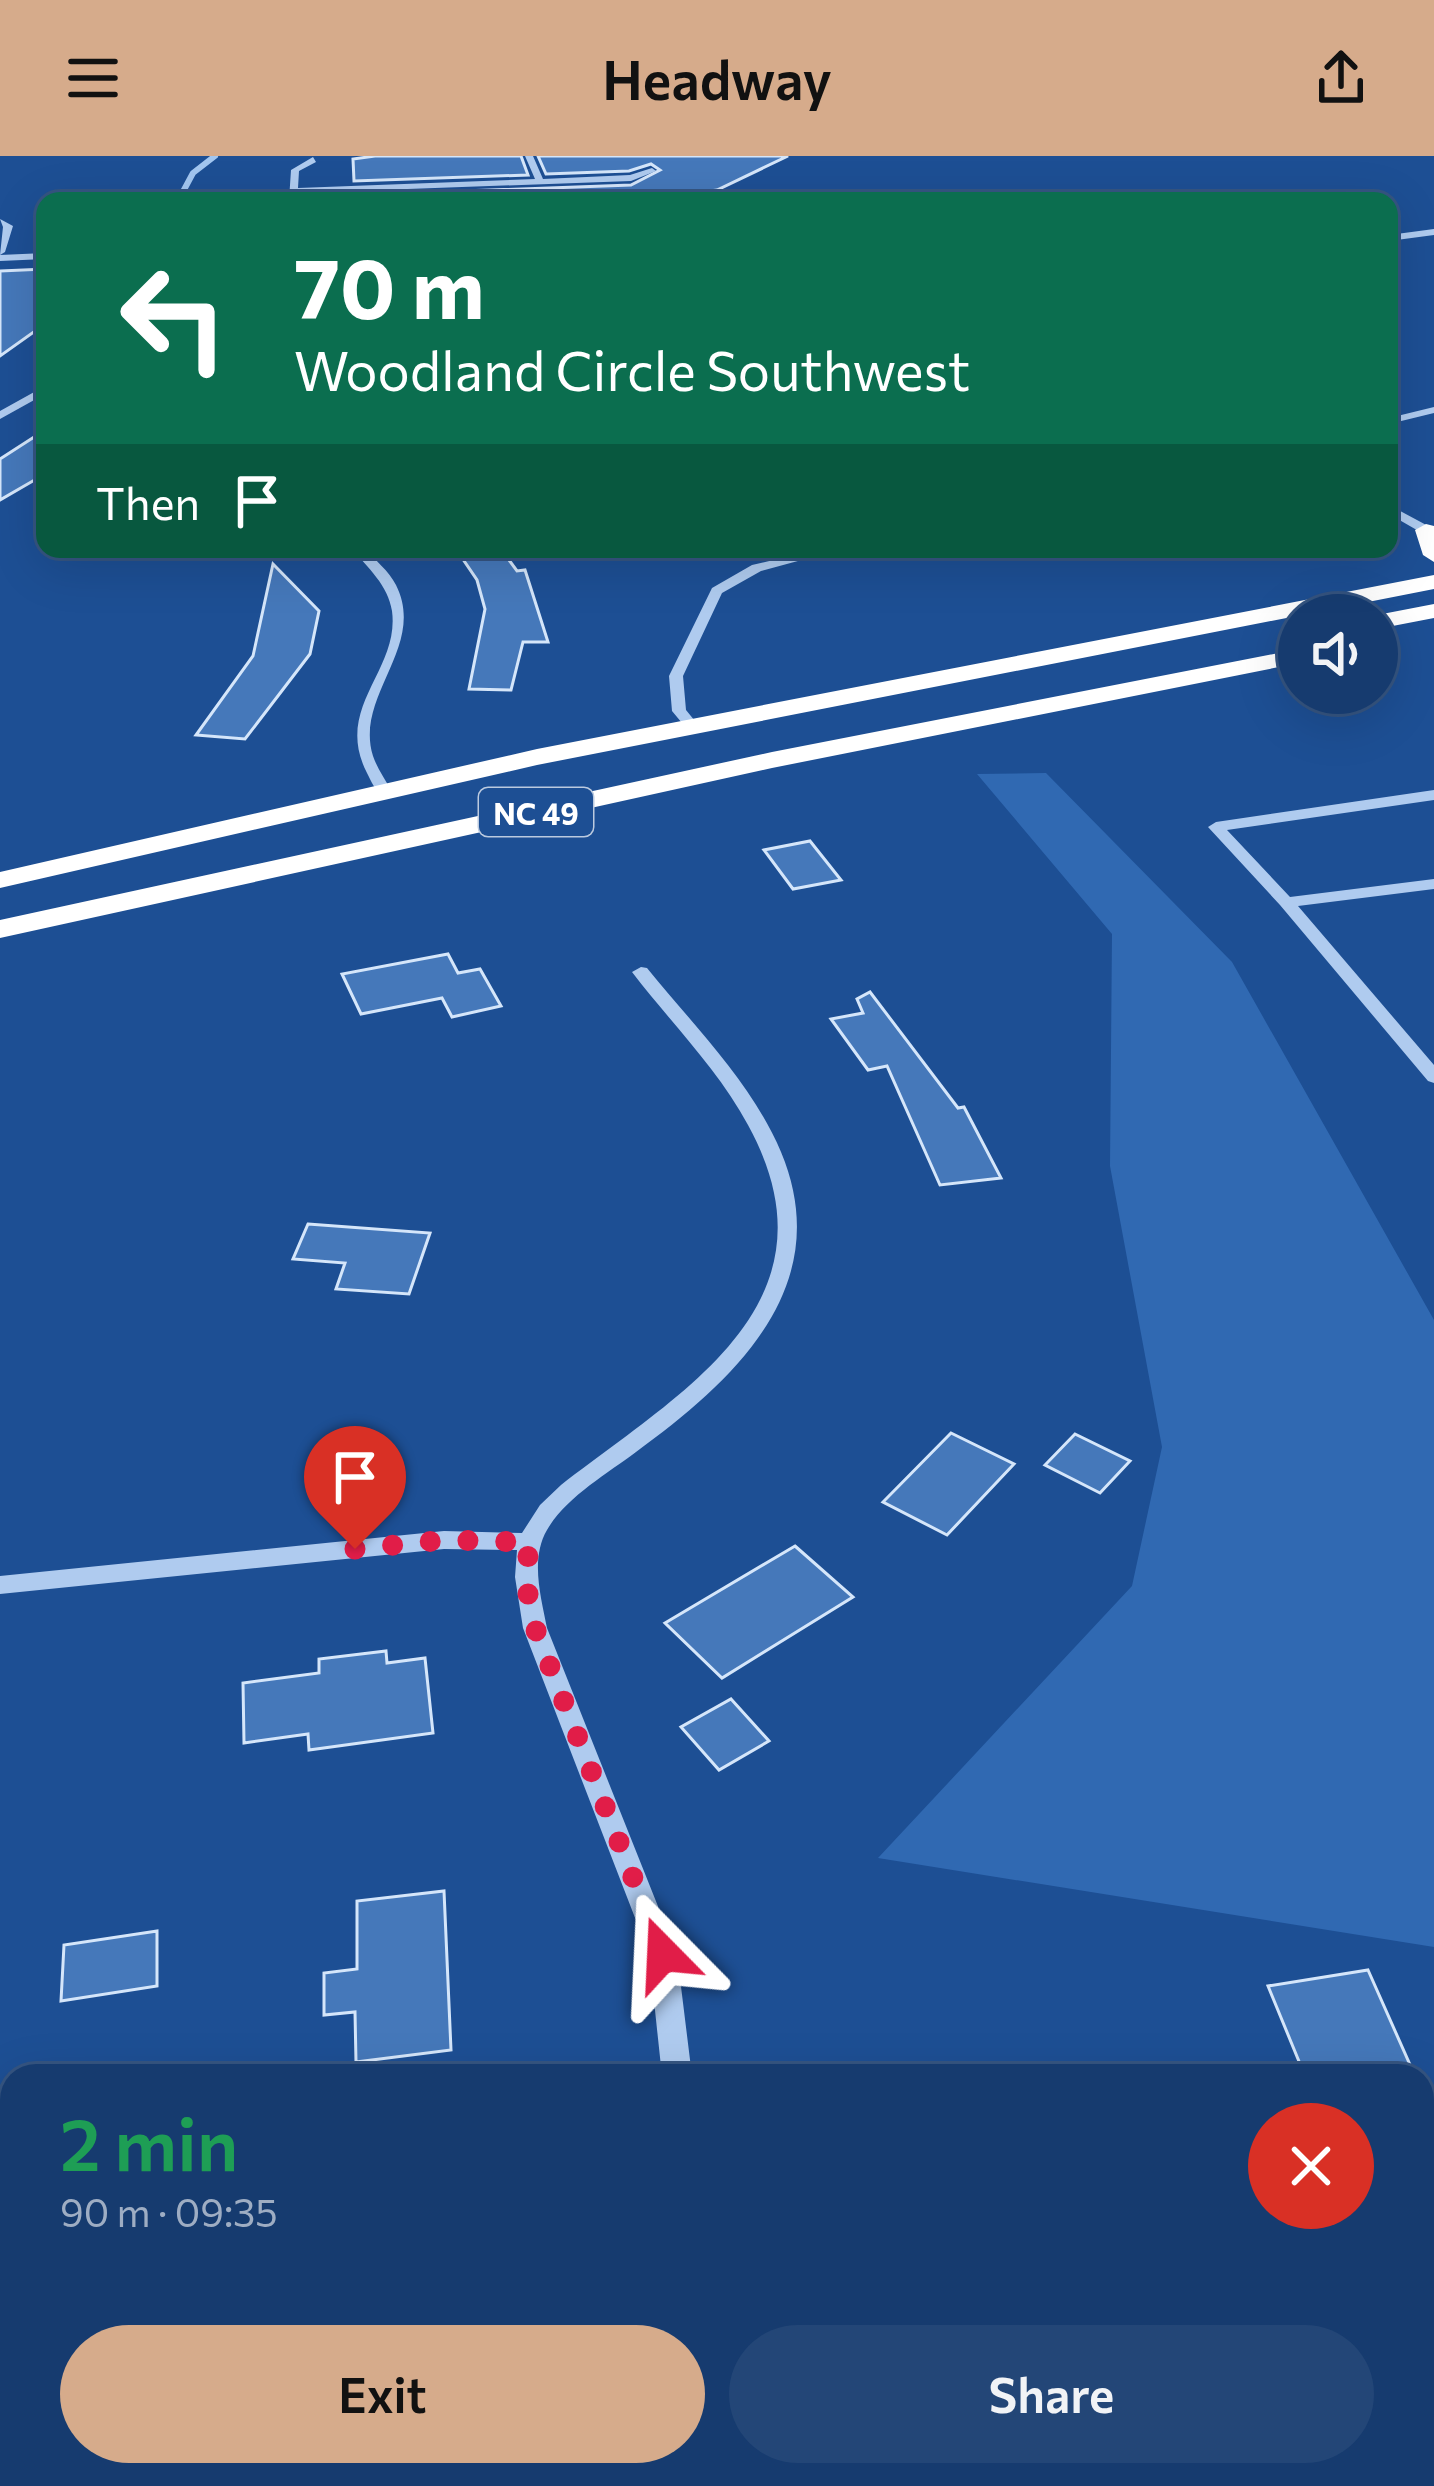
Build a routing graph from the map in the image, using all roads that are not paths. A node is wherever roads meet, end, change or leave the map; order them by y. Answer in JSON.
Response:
{"nodes":[{"id":1,"x":529,"y":156,"type":"edge"},
{"id":2,"x":314,"y":160,"type":"dead end"},
{"id":3,"x":652,"y":171,"type":"dead end"},
{"id":4,"x":540,"y":182,"type":"junction"},
{"id":5,"x":293,"y":192,"type":"edge"},
{"id":6,"x":364,"y":192,"type":"edge"},
{"id":7,"x":0,"y":222,"type":"edge"},
{"id":8,"x":1434,"y":232,"type":"edge"},
{"id":9,"x":1398,"y":237,"type":"edge"},
{"id":10,"x":0,"y":255,"type":"edge"},
{"id":11,"x":36,"y":256,"type":"edge"},
{"id":12,"x":36,"y":394,"type":"edge"},
{"id":13,"x":0,"y":404,"type":"edge"},
{"id":14,"x":17,"y":406,"type":"junction"},
{"id":15,"x":36,"y":408,"type":"edge"},
{"id":16,"x":1434,"y":415,"type":"edge"},
{"id":17,"x":0,"y":416,"type":"edge"},
{"id":18,"x":1398,"y":419,"type":"edge"},
{"id":19,"x":1398,"y":514,"type":"edge"},
{"id":20,"x":1430,"y":532,"type":"edge"},
{"id":21,"x":1434,"y":555,"type":"edge"},
{"id":22,"x":369,"y":558,"type":"edge"},
{"id":23,"x":799,"y":558,"type":"edge"},
{"id":24,"x":1434,"y":582,"type":"edge"},
{"id":25,"x":1434,"y":610,"type":"edge"},
{"id":26,"x":1398,"y":618,"type":"edge"},
{"id":27,"x":1434,"y":631,"type":"edge"},
{"id":28,"x":1398,"y":638,"type":"edge"},
{"id":29,"x":1278,"y":642,"type":"edge"},
{"id":30,"x":1278,"y":660,"type":"edge"},
{"id":31,"x":1236,"y":668,"type":"junction"},
{"id":32,"x":941,"y":678,"type":"junction"},
{"id":33,"x":692,"y":726,"type":"junction"},
{"id":34,"x":754,"y":764,"type":"junction"},
{"id":35,"x":382,"y":790,"type":"junction"},
{"id":36,"x":1434,"y":794,"type":"edge"},
{"id":37,"x":0,"y":880,"type":"edge"},
{"id":38,"x":1434,"y":884,"type":"edge"},
{"id":39,"x":1286,"y":902,"type":"junction"},
{"id":40,"x":0,"y":928,"type":"edge"},
{"id":41,"x":641,"y":972,"type":"dead end"},
{"id":42,"x":1434,"y":1077,"type":"edge"},
{"id":43,"x":529,"y":1542,"type":"junction"},
{"id":44,"x":0,"y":1585,"type":"edge"},
{"id":45,"x":675,"y":2064,"type":"edge"}],
"edges":[{"from":1,"to":4,"type":"street"},
{"from":2,"to":5,"type":"street"},
{"from":3,"to":4,"type":"street"},
{"from":4,"to":6,"type":"street"},
{"from":7,"to":10,"type":"street"},
{"from":8,"to":9,"type":"street"},
{"from":10,"to":11,"type":"street"},
{"from":12,"to":14,"type":"street"},
{"from":13,"to":14,"type":"street"},
{"from":14,"to":15,"type":"street"},
{"from":14,"to":17,"type":"street"},
{"from":16,"to":18,"type":"street"},
{"from":19,"to":20,"type":"street"},
{"from":20,"to":21,"type":"highway"},
{"from":22,"to":35,"type":"street"},
{"from":23,"to":33,"type":"street"},
{"from":24,"to":32,"type":"highway","number":"NC 49"},
{"from":25,"to":26,"type":"highway"},
{"from":27,"to":28,"type":"highway"},
{"from":29,"to":31,"type":"highway"},
{"from":30,"to":31,"type":"highway","number":"NC 49"},
{"from":31,"to":34,"type":"highway","number":"NC 49"},
{"from":32,"to":33,"type":"highway","number":"NC 49"},
{"from":32,"to":34,"type":"highway"},
{"from":33,"to":35,"type":"highway","number":"NC 49"},
{"from":34,"to":40,"type":"highway","number":"NC 49"},
{"from":35,"to":37,"type":"highway","number":"NC 49"},
{"from":36,"to":39,"type":"street"},
{"from":38,"to":39,"type":"street"},
{"from":39,"to":42,"type":"street"},
{"from":41,"to":43,"type":"street"},
{"from":43,"to":44,"type":"street"},
{"from":43,"to":45,"type":"street"}]}
